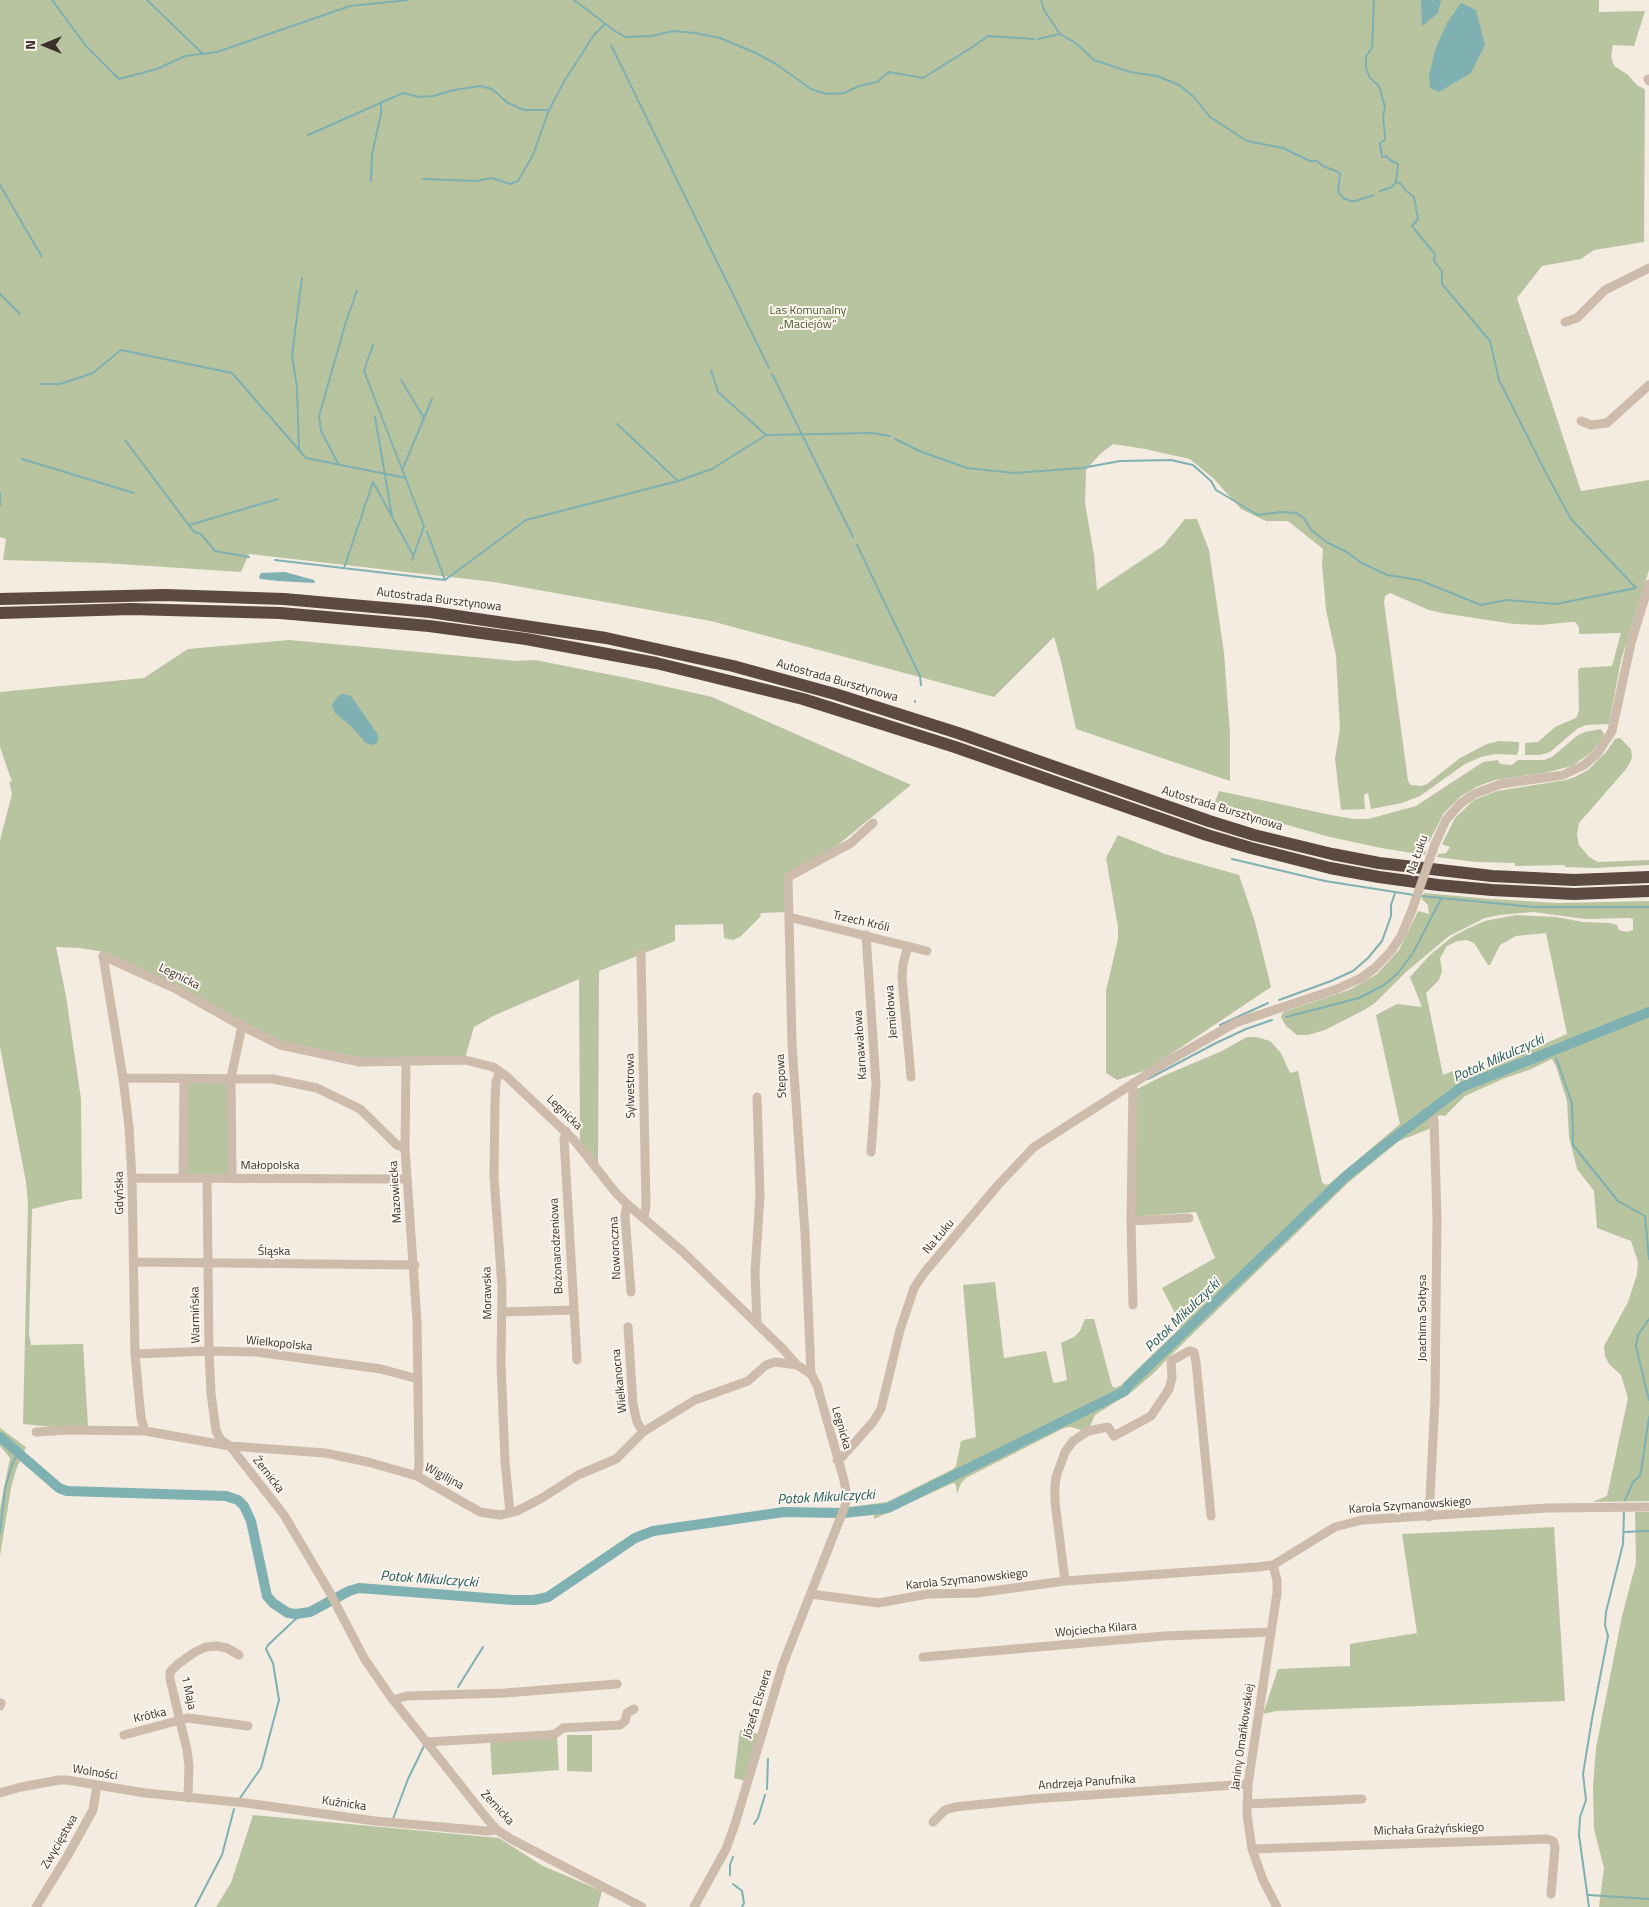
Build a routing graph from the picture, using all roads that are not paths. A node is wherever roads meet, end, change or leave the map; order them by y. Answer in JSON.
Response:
{"nodes":[{"id":1,"x":1649,"y":268,"type":"edge"},
{"id":2,"x":1565,"y":322,"type":"dead end"},
{"id":3,"x":1649,"y":385,"type":"edge"},
{"id":4,"x":1581,"y":421,"type":"dead end"},
{"id":5,"x":1649,"y":584,"type":"edge"},
{"id":6,"x":0,"y":599,"type":"edge"},
{"id":7,"x":0,"y":613,"type":"edge"},
{"id":8,"x":873,"y":823,"type":"dead end"},
{"id":9,"x":1649,"y":877,"type":"edge"},
{"id":10,"x":1649,"y":891,"type":"edge"},
{"id":11,"x":789,"y":918,"type":"junction"},
{"id":12,"x":866,"y":935,"type":"junction"},
{"id":13,"x":908,"y":946,"type":"junction"},
{"id":14,"x":927,"y":951,"type":"dead end"},
{"id":15,"x":641,"y":954,"type":"dead end"},
{"id":16,"x":104,"y":956,"type":"joint"},
{"id":17,"x":242,"y":1026,"type":"junction"},
{"id":18,"x":406,"y":1062,"type":"junction"},
{"id":19,"x":500,"y":1072,"type":"junction"},
{"id":20,"x":911,"y":1076,"type":"dead end"},
{"id":21,"x":123,"y":1078,"type":"junction"},
{"id":22,"x":184,"y":1078,"type":"junction"},
{"id":23,"x":231,"y":1078,"type":"junction"},
{"id":24,"x":1133,"y":1083,"type":"junction"},
{"id":25,"x":757,"y":1097,"type":"dead end"},
{"id":26,"x":1434,"y":1120,"type":"dead end"},
{"id":27,"x":566,"y":1132,"type":"junction"},
{"id":28,"x":405,"y":1148,"type":"junction"},
{"id":29,"x":870,"y":1152,"type":"dead end"},
{"id":30,"x":132,"y":1178,"type":"junction"},
{"id":31,"x":183,"y":1178,"type":"junction"},
{"id":32,"x":207,"y":1178,"type":"junction"},
{"id":33,"x":232,"y":1178,"type":"junction"},
{"id":34,"x":407,"y":1179,"type":"junction"},
{"id":35,"x":627,"y":1204,"type":"junction"},
{"id":36,"x":644,"y":1217,"type":"junction"},
{"id":37,"x":1189,"y":1218,"type":"dead end"},
{"id":38,"x":1131,"y":1221,"type":"junction"},
{"id":39,"x":133,"y":1262,"type":"junction"},
{"id":40,"x":207,"y":1264,"type":"junction"},
{"id":41,"x":414,"y":1265,"type":"junction"},
{"id":42,"x":631,"y":1292,"type":"dead end"},
{"id":43,"x":1133,"y":1305,"type":"dead end"},
{"id":44,"x":574,"y":1310,"type":"junction"},
{"id":45,"x":502,"y":1312,"type":"junction"},
{"id":46,"x":757,"y":1324,"type":"junction"},
{"id":47,"x":628,"y":1327,"type":"dead end"},
{"id":48,"x":209,"y":1351,"type":"junction"},
{"id":49,"x":135,"y":1354,"type":"junction"},
{"id":50,"x":577,"y":1360,"type":"dead end"},
{"id":51,"x":797,"y":1365,"type":"junction"},
{"id":52,"x":811,"y":1374,"type":"junction"},
{"id":53,"x":418,"y":1379,"type":"junction"},
{"id":54,"x":145,"y":1431,"type":"junction"},
{"id":55,"x":36,"y":1432,"type":"dead end"},
{"id":56,"x":643,"y":1432,"type":"junction"},
{"id":57,"x":230,"y":1446,"type":"junction"},
{"id":58,"x":837,"y":1460,"type":"junction"},
{"id":59,"x":417,"y":1476,"type":"junction"},
{"id":60,"x":845,"y":1506,"type":"joint"},
{"id":61,"x":1649,"y":1507,"type":"edge"},
{"id":62,"x":510,"y":1513,"type":"junction"},
{"id":63,"x":1211,"y":1516,"type":"dead end"},
{"id":64,"x":1429,"y":1517,"type":"junction"},
{"id":65,"x":1273,"y":1565,"type":"junction"},
{"id":66,"x":1065,"y":1581,"type":"junction"},
{"id":67,"x":811,"y":1594,"type":"junction"},
{"id":68,"x":1271,"y":1632,"type":"junction"},
{"id":69,"x":238,"y":1655,"type":"dead end"},
{"id":70,"x":923,"y":1657,"type":"dead end"},
{"id":71,"x":617,"y":1684,"type":"dead end"},
{"id":72,"x":393,"y":1700,"type":"junction"},
{"id":73,"x":634,"y":1709,"type":"dead end"},
{"id":74,"x":181,"y":1720,"type":"junction"},
{"id":75,"x":248,"y":1726,"type":"dead end"},
{"id":76,"x":124,"y":1734,"type":"dead end"},
{"id":77,"x":426,"y":1742,"type":"junction"},
{"id":78,"x":1248,"y":1784,"type":"junction"},
{"id":79,"x":98,"y":1786,"type":"junction"},
{"id":80,"x":0,"y":1793,"type":"edge"},
{"id":81,"x":188,"y":1798,"type":"junction"},
{"id":82,"x":1362,"y":1799,"type":"dead end"},
{"id":83,"x":1247,"y":1804,"type":"junction"},
{"id":84,"x":933,"y":1822,"type":"dead end"},
{"id":85,"x":497,"y":1830,"type":"junction"},
{"id":86,"x":1252,"y":1849,"type":"junction"},
{"id":87,"x":1552,"y":1894,"type":"dead end"},
{"id":88,"x":36,"y":1907,"type":"edge"},
{"id":89,"x":642,"y":1907,"type":"edge"},
{"id":90,"x":694,"y":1907,"type":"edge"},
{"id":91,"x":1277,"y":1907,"type":"edge"}],
"edges":[{"from":1,"to":2,"type":"street"},
{"from":3,"to":4,"type":"street"},
{"from":5,"to":24,"type":"street","name":"Na Łuku","bridge":true},
{"from":6,"to":9,"type":"highway","name":"Autostrada Bursztynowa"},
{"from":7,"to":10,"type":"highway"},
{"from":8,"to":11,"type":"street","name":"Stepowa"},
{"from":11,"to":12,"type":"street","name":"Trzech Króli"},
{"from":11,"to":52,"type":"street","name":"Stepowa"},
{"from":12,"to":13,"type":"street","name":"Trzech Króli"},
{"from":12,"to":29,"type":"street","name":"Karnawałowa"},
{"from":13,"to":14,"type":"street","name":"Trzech Króli"},
{"from":13,"to":20,"type":"street","name":"Jemiołowa"},
{"from":15,"to":36,"type":"street","name":"Sylwestrowa"},
{"from":16,"to":17,"type":"street","name":"Legnicka"},
{"from":16,"to":21,"type":"street","name":"Gdyńska"},
{"from":17,"to":18,"type":"street","name":"Legnicka"},
{"from":17,"to":23,"type":"street"},
{"from":18,"to":19,"type":"street","name":"Legnicka"},
{"from":18,"to":28,"type":"street"},
{"from":19,"to":27,"type":"street","name":"Legnicka"},
{"from":19,"to":45,"type":"street","name":"Morawska"},
{"from":21,"to":22,"type":"street","name":"Mazowiecka"},
{"from":21,"to":30,"type":"street","name":"Gdyńska"},
{"from":22,"to":23,"type":"street","name":"Mazowiecka"},
{"from":22,"to":31,"type":"street"},
{"from":23,"to":28,"type":"street","name":"Mazowiecka"},
{"from":23,"to":33,"type":"street"},
{"from":24,"to":38,"type":"street"},
{"from":24,"to":58,"type":"street","name":"Na Łuku"},
{"from":25,"to":46,"type":"street"},
{"from":26,"to":64,"type":"street","name":"Joachima Sołtysa"},
{"from":27,"to":35,"type":"street","name":"Legnicka"},
{"from":27,"to":44,"type":"street","name":"Bożonarodzeniowa"},
{"from":28,"to":34,"type":"street","name":"Mazowiecka"},
{"from":30,"to":31,"type":"street","name":"Małopolska"},
{"from":30,"to":39,"type":"street","name":"Gdyńska"},
{"from":31,"to":32,"type":"street","name":"Małopolska"},
{"from":32,"to":33,"type":"street","name":"Małopolska"},
{"from":32,"to":40,"type":"street","name":"Warmińska"},
{"from":33,"to":34,"type":"street","name":"Małopolska"},
{"from":34,"to":41,"type":"street","name":"Mazowiecka"},
{"from":35,"to":36,"type":"street","name":"Legnicka"},
{"from":35,"to":42,"type":"street","name":"Noworoczna"},
{"from":36,"to":46,"type":"street","name":"Legnicka"},
{"from":37,"to":38,"type":"street"},
{"from":38,"to":43,"type":"street"},
{"from":39,"to":40,"type":"street","name":"Śląska"},
{"from":39,"to":49,"type":"street","name":"Gdyńska"},
{"from":40,"to":41,"type":"street","name":"Śląska"},
{"from":40,"to":48,"type":"street","name":"Warmińska"},
{"from":41,"to":53,"type":"street","name":"Mazowiecka"},
{"from":44,"to":45,"type":"street"},
{"from":44,"to":50,"type":"street","name":"Bożonarodzeniowa"},
{"from":45,"to":62,"type":"street","name":"Morawska"},
{"from":46,"to":51,"type":"street","name":"Legnicka"},
{"from":47,"to":56,"type":"street","name":"Wielkanocna"},
{"from":48,"to":49,"type":"street","name":"Wielkopolska"},
{"from":48,"to":53,"type":"street","name":"Wielkopolska"},
{"from":48,"to":57,"type":"street","name":"Warmińska"},
{"from":49,"to":54,"type":"street","name":"Gdyńska"},
{"from":51,"to":52,"type":"street","name":"Legnicka"},
{"from":51,"to":56,"type":"street","name":"Wigilijna"},
{"from":52,"to":58,"type":"street","name":"Legnicka"},
{"from":53,"to":59,"type":"street","name":"Mazowiecka"},
{"from":54,"to":55,"type":"street","name":"Wigilijna"},
{"from":54,"to":57,"type":"street","name":"Wigilijna"},
{"from":56,"to":62,"type":"street","name":"Wigilijna"},
{"from":57,"to":59,"type":"street","name":"Wigilijna"},
{"from":57,"to":72,"type":"street","name":"Żernicka"},
{"from":58,"to":60,"type":"street","name":"Legnicka"},
{"from":59,"to":62,"type":"street","name":"Wigilijna"},
{"from":60,"to":67,"type":"street","name":"Józefa Elsnera"},
{"from":61,"to":64,"type":"street","name":"Karola Szymanowskiego"},
{"from":63,"to":66,"type":"street"},
{"from":64,"to":65,"type":"street","name":"Karola Szymanowskiego"},
{"from":65,"to":66,"type":"street","name":"Karola Szymanowskiego"},
{"from":65,"to":68,"type":"street","name":"Janiny Omańkowskiej"},
{"from":66,"to":67,"type":"street","name":"Karola Szymanowskiego"},
{"from":67,"to":90,"type":"street","name":"Józefa Elsnera"},
{"from":68,"to":70,"type":"street","name":"Wojciecha Kilara"},
{"from":68,"to":78,"type":"street","name":"Janiny Omańkowskiej"},
{"from":69,"to":74,"type":"street","name":"1 Maja"},
{"from":71,"to":72,"type":"street"},
{"from":72,"to":77,"type":"street","name":"Żernicka"},
{"from":73,"to":77,"type":"street"},
{"from":74,"to":75,"type":"street","name":"Krótka"},
{"from":74,"to":76,"type":"street","name":"Krótka"},
{"from":74,"to":81,"type":"street","name":"1 Maja"},
{"from":77,"to":85,"type":"street","name":"Żernicka"},
{"from":78,"to":83,"type":"street","name":"Janiny Omańkowskiej"},
{"from":78,"to":84,"type":"street","name":"Andrzeja Panufnika"},
{"from":79,"to":80,"type":"street","name":"Wolności"},
{"from":79,"to":81,"type":"street","name":"Wolności"},
{"from":79,"to":88,"type":"street","name":"Zwycięstwa"},
{"from":81,"to":85,"type":"street","name":"Kuźnicka"},
{"from":82,"to":83,"type":"street"},
{"from":83,"to":86,"type":"street","name":"Janiny Omańkowskiej"},
{"from":85,"to":89,"type":"street","name":"Żernicka"},
{"from":86,"to":87,"type":"street","name":"Michała Grażyńskiego"},
{"from":86,"to":91,"type":"street","name":"Janiny Omańkowskiej"}]}
